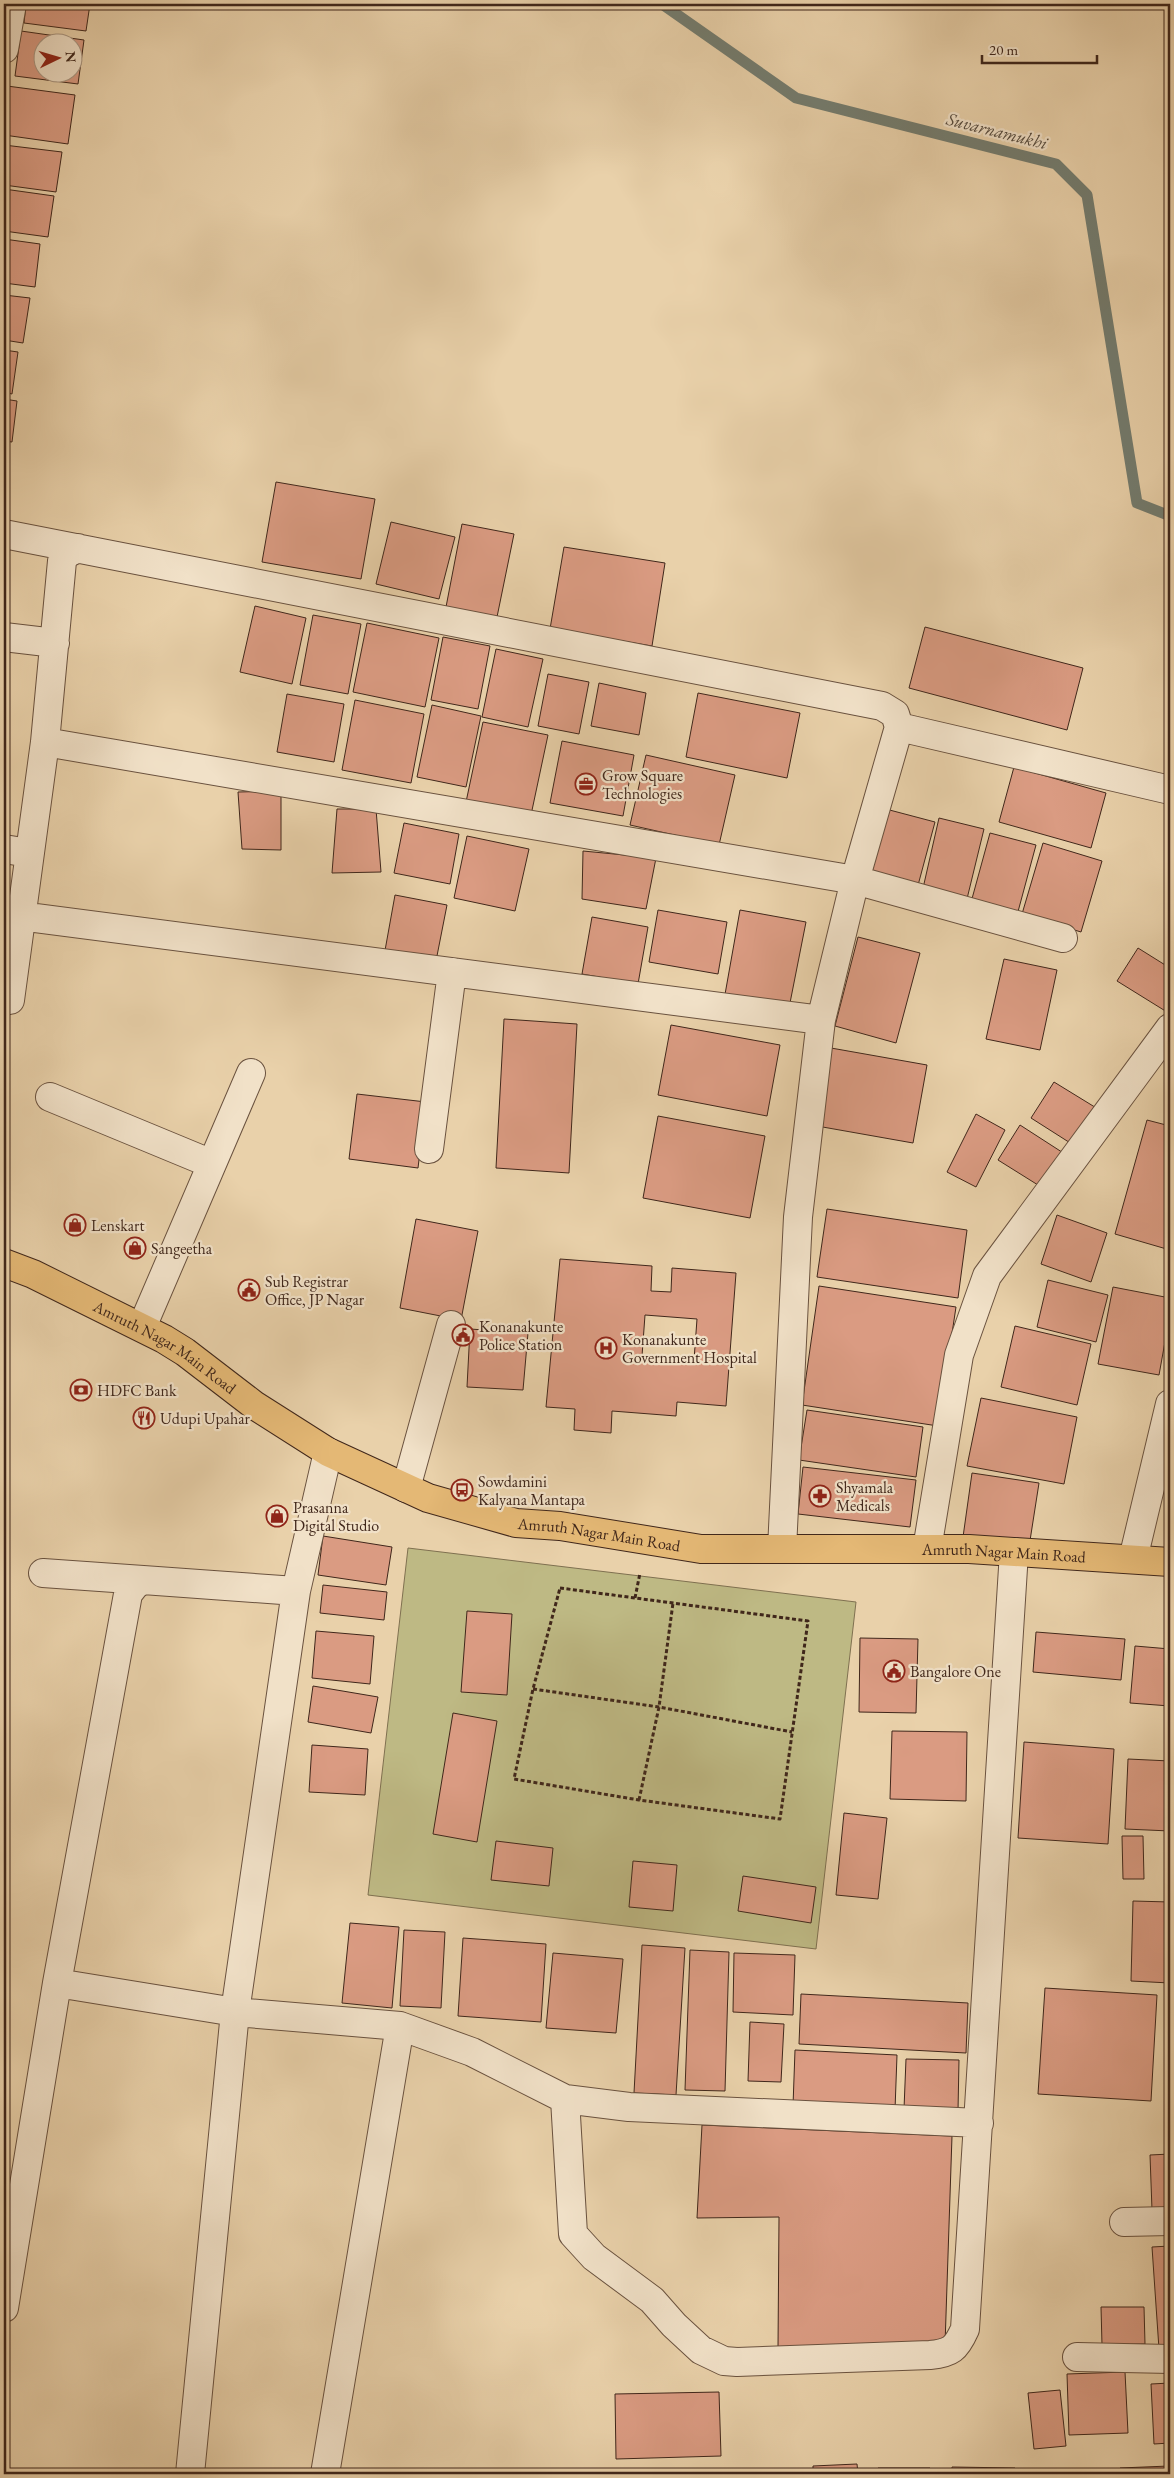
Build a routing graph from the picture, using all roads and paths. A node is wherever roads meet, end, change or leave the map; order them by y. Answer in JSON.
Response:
{"nodes":[{"id":1,"x":12,"y":4,"type":"edge"},
{"id":2,"x":4,"y":49,"type":"edge"},
{"id":3,"x":4,"y":534,"type":"edge"},
{"id":4,"x":78,"y":548,"type":"junction"},
{"id":5,"x":4,"y":637,"type":"edge"},
{"id":6,"x":55,"y":644,"type":"junction"},
{"id":7,"x":899,"y":727,"type":"junction"},
{"id":8,"x":46,"y":742,"type":"junction"},
{"id":9,"x":1170,"y":790,"type":"edge"},
{"id":10,"x":16,"y":851,"type":"edge"},
{"id":11,"x":854,"y":880,"type":"junction"},
{"id":12,"x":20,"y":916,"type":"junction"},
{"id":13,"x":1063,"y":938,"type":"dead end"},
{"id":14,"x":452,"y":972,"type":"junction"},
{"id":15,"x":10,"y":1000,"type":"dead end"},
{"id":16,"x":821,"y":1020,"type":"junction"},
{"id":17,"x":1170,"y":1028,"type":"edge"},
{"id":18,"x":251,"y":1073,"type":"dead end"},
{"id":19,"x":50,"y":1097,"type":"dead end"},
{"id":20,"x":429,"y":1149,"type":"dead end"},
{"id":21,"x":212,"y":1164,"type":"junction"},
{"id":22,"x":4,"y":1263,"type":"edge"},
{"id":23,"x":451,"y":1325,"type":"dead end"},
{"id":24,"x":142,"y":1327,"type":"junction"},
{"id":25,"x":1170,"y":1404,"type":"edge"},
{"id":26,"x":328,"y":1452,"type":"junction"},
{"id":27,"x":406,"y":1488,"type":"junction"},
{"id":28,"x":782,"y":1549,"type":"junction"},
{"id":29,"x":927,"y":1549,"type":"junction"},
{"id":30,"x":1014,"y":1552,"type":"junction"},
{"id":31,"x":1132,"y":1559,"type":"junction"},
{"id":32,"x":1170,"y":1562,"type":"edge"},
{"id":33,"x":43,"y":1573,"type":"dead end"},
{"id":34,"x":143,"y":1580,"type":"junction"},
{"id":35,"x":296,"y":1591,"type":"junction"},
{"id":36,"x":673,"y":1603,"type":"junction"},
{"id":37,"x":533,"y":1689,"type":"junction"},
{"id":38,"x":659,"y":1707,"type":"junction"},
{"id":39,"x":792,"y":1732,"type":"junction"},
{"id":40,"x":639,"y":1800,"type":"junction"},
{"id":41,"x":57,"y":1983,"type":"junction"},
{"id":42,"x":236,"y":2012,"type":"junction"},
{"id":43,"x":400,"y":2026,"type":"junction"},
{"id":44,"x":565,"y":2099,"type":"junction"},
{"id":45,"x":979,"y":2123,"type":"junction"},
{"id":46,"x":1170,"y":2221,"type":"edge"},
{"id":47,"x":1124,"y":2222,"type":"dead end"},
{"id":48,"x":4,"y":2308,"type":"edge"},
{"id":49,"x":1077,"y":2357,"type":"dead end"},
{"id":50,"x":1170,"y":2359,"type":"edge"},
{"id":51,"x":190,"y":2474,"type":"edge"},
{"id":52,"x":325,"y":2474,"type":"edge"}],
"edges":[{"from":1,"to":2,"type":"street"},
{"from":3,"to":4,"type":"street"},
{"from":4,"to":6,"type":"street"},
{"from":4,"to":7,"type":"street"},
{"from":5,"to":6,"type":"street"},
{"from":6,"to":8,"type":"street"},
{"from":7,"to":9,"type":"street"},
{"from":7,"to":11,"type":"street"},
{"from":8,"to":10,"type":"street"},
{"from":8,"to":11,"type":"street"},
{"from":10,"to":12,"type":"street"},
{"from":11,"to":13,"type":"street"},
{"from":11,"to":16,"type":"street"},
{"from":12,"to":14,"type":"street"},
{"from":12,"to":15,"type":"street"},
{"from":14,"to":16,"type":"street"},
{"from":14,"to":20,"type":"street"},
{"from":16,"to":28,"type":"street"},
{"from":17,"to":29,"type":"street"},
{"from":18,"to":21,"type":"street"},
{"from":19,"to":21,"type":"street"},
{"from":21,"to":24,"type":"street"},
{"from":22,"to":24,"type":"main road","name":"Amruth Nagar Main Road"},
{"from":23,"to":27,"type":"street"},
{"from":24,"to":26,"type":"main road","name":"Amruth Nagar Main Road"},
{"from":25,"to":31,"type":"street"},
{"from":26,"to":27,"type":"main road","name":"Amruth Nagar Main Road"},
{"from":26,"to":35,"type":"street"},
{"from":27,"to":28,"type":"main road","name":"Amruth Nagar Main Road"},
{"from":28,"to":29,"type":"main road","name":"Amruth Nagar Main Road"},
{"from":29,"to":30,"type":"main road","name":"Amruth Nagar Main Road"},
{"from":30,"to":31,"type":"main road","name":"Amruth Nagar Main Road"},
{"from":30,"to":45,"type":"street"},
{"from":31,"to":32,"type":"main road","name":"Amruth Nagar Main Road"},
{"from":33,"to":34,"type":"street"},
{"from":34,"to":35,"type":"street"},
{"from":34,"to":41,"type":"street"},
{"from":35,"to":42,"type":"street"},
{"from":36,"to":37,"type":"path"},
{"from":36,"to":38,"type":"path"},
{"from":36,"to":39,"type":"path"},
{"from":37,"to":38,"type":"path"},
{"from":37,"to":40,"type":"path"},
{"from":38,"to":39,"type":"path"},
{"from":38,"to":40,"type":"path"},
{"from":39,"to":40,"type":"path"},
{"from":41,"to":42,"type":"street"},
{"from":41,"to":48,"type":"street"},
{"from":42,"to":43,"type":"street"},
{"from":42,"to":51,"type":"street"},
{"from":43,"to":44,"type":"street"},
{"from":43,"to":52,"type":"street"},
{"from":44,"to":45,"type":"street"},
{"from":44,"to":45,"type":"street"},
{"from":46,"to":47,"type":"street"},
{"from":49,"to":50,"type":"street"}]}
